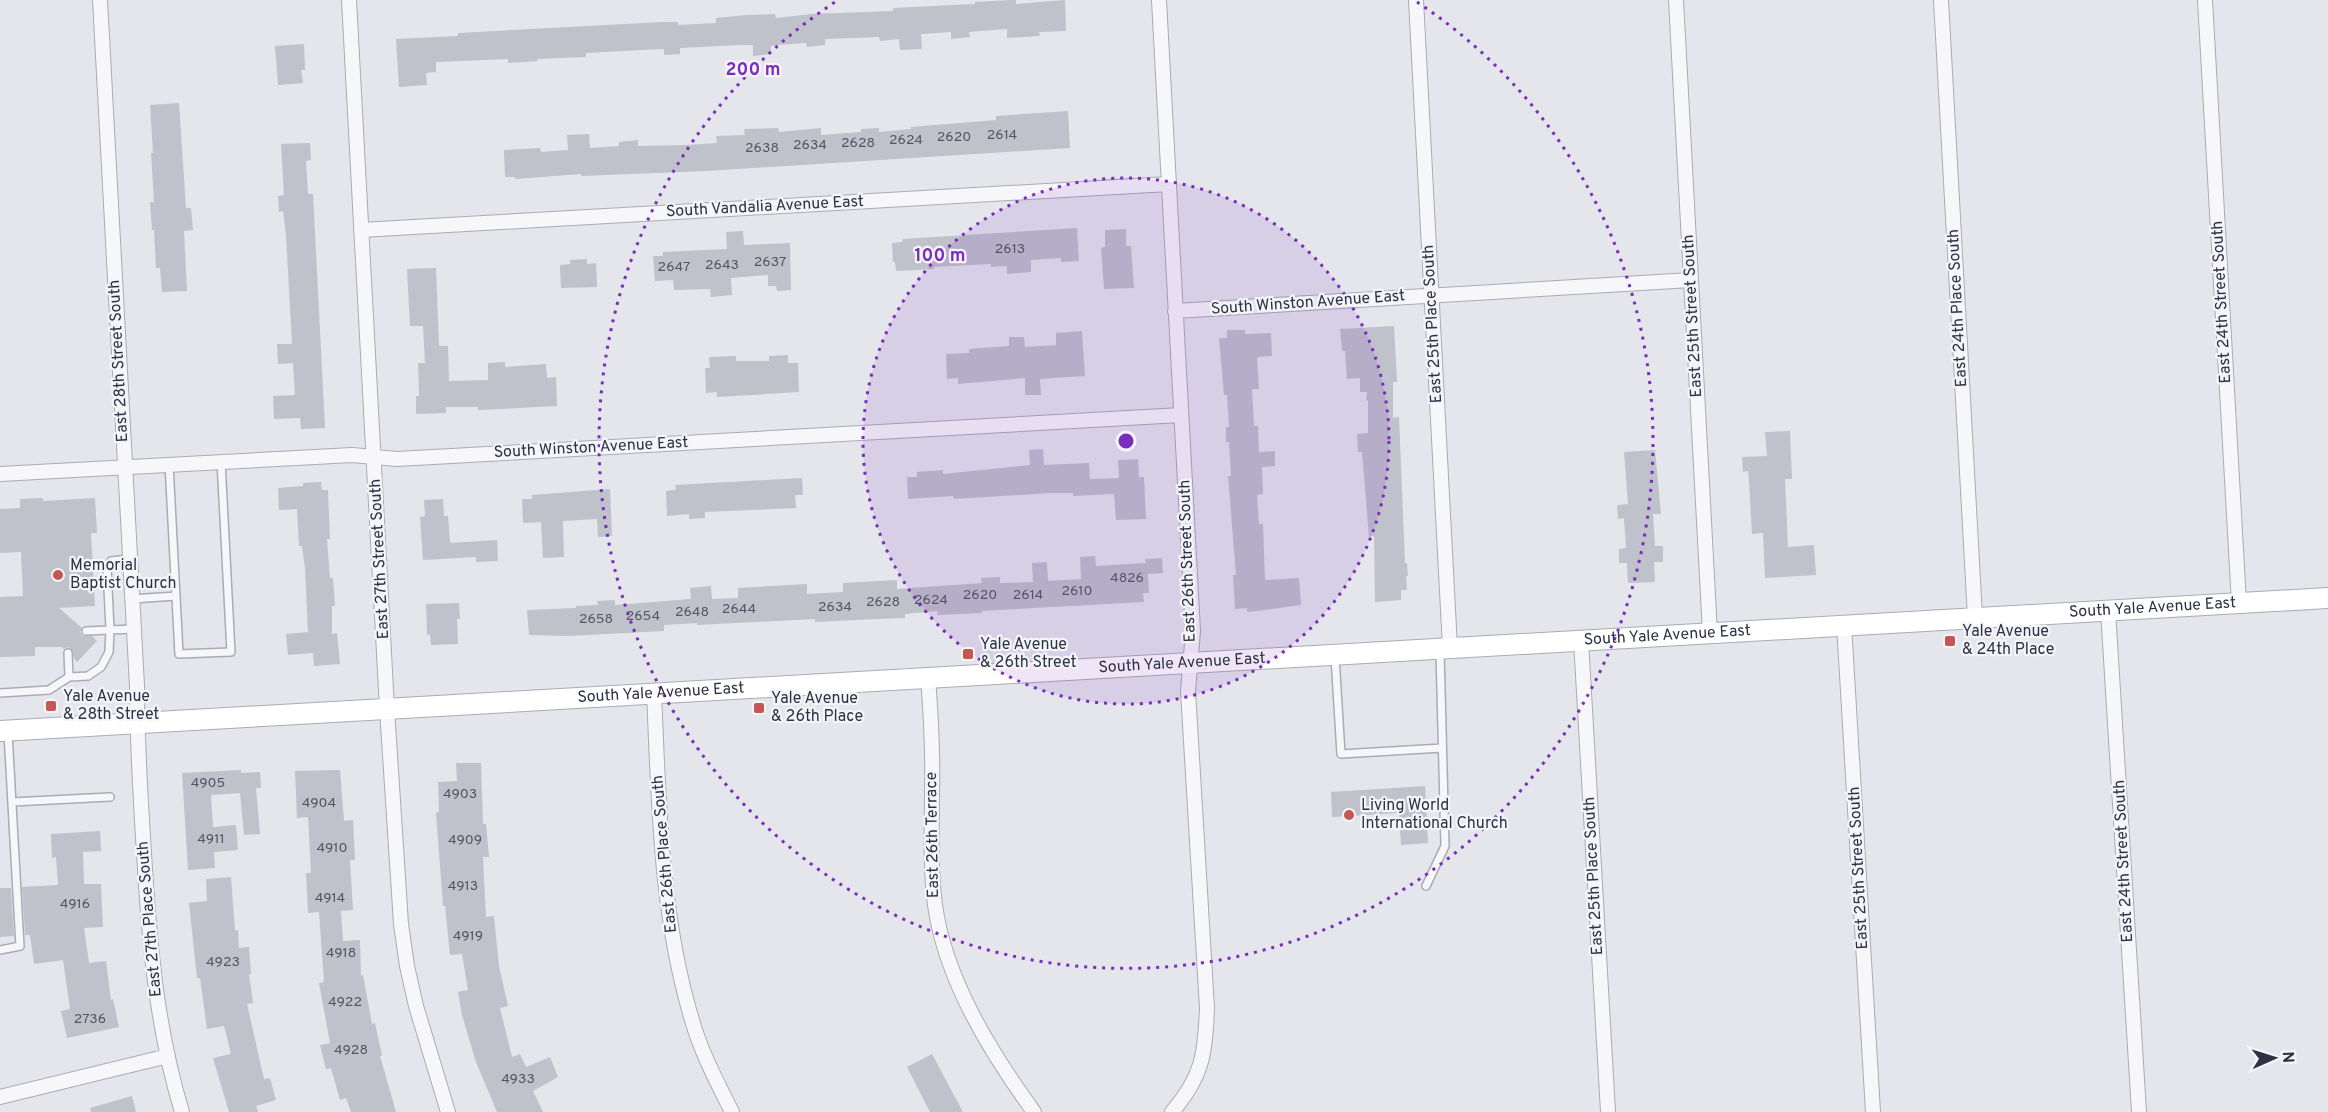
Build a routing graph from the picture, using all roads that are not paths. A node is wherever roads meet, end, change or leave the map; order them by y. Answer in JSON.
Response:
{"nodes":[{"id":1,"x":100,"y":0,"type":"edge"},
{"id":2,"x":349,"y":0,"type":"edge"},
{"id":3,"x":1159,"y":0,"type":"edge"},
{"id":4,"x":1416,"y":0,"type":"edge"},
{"id":5,"x":1676,"y":0,"type":"edge"},
{"id":6,"x":1941,"y":0,"type":"edge"},
{"id":7,"x":2205,"y":0,"type":"edge"},
{"id":8,"x":1169,"y":184,"type":"junction"},
{"id":9,"x":361,"y":230,"type":"junction"},
{"id":10,"x":1691,"y":280,"type":"junction"},
{"id":11,"x":1433,"y":295,"type":"junction"},
{"id":12,"x":1175,"y":311,"type":"junction"},
{"id":13,"x":1182,"y":415,"type":"junction"},
{"id":14,"x":375,"y":457,"type":"junction"},
{"id":15,"x":221,"y":461,"type":"junction"},
{"id":16,"x":169,"y":464,"type":"junction"},
{"id":17,"x":125,"y":466,"type":"junction"},
{"id":18,"x":0,"y":474,"type":"edge"},
{"id":19,"x":130,"y":559,"type":"junction"},
{"id":20,"x":176,"y":596,"type":"junction"},
{"id":21,"x":2328,"y":598,"type":"edge"},
{"id":22,"x":132,"y":599,"type":"junction"},
{"id":23,"x":2239,"y":603,"type":"junction"},
{"id":24,"x":2108,"y":610,"type":"junction"},
{"id":25,"x":1975,"y":617,"type":"junction"},
{"id":26,"x":1844,"y":624,"type":"junction"},
{"id":27,"x":110,"y":629,"type":"junction"},
{"id":28,"x":134,"y":629,"type":"junction"},
{"id":29,"x":86,"y":631,"type":"dead end"},
{"id":30,"x":1710,"y":633,"type":"junction"},
{"id":31,"x":1581,"y":640,"type":"junction"},
{"id":32,"x":1445,"y":649,"type":"junction"},
{"id":33,"x":68,"y":653,"type":"dead end"},
{"id":34,"x":1334,"y":655,"type":"junction"},
{"id":35,"x":1190,"y":663,"type":"junction"},
{"id":36,"x":69,"y":677,"type":"junction"},
{"id":37,"x":928,"y":678,"type":"junction"},
{"id":38,"x":0,"y":693,"type":"edge"},
{"id":39,"x":654,"y":693,"type":"junction"},
{"id":40,"x":387,"y":709,"type":"junction"},
{"id":41,"x":137,"y":723,"type":"junction"},
{"id":42,"x":4,"y":731,"type":"edge"},
{"id":43,"x":1442,"y":748,"type":"junction"},
{"id":44,"x":110,"y":796,"type":"dead end"},
{"id":45,"x":12,"y":802,"type":"junction"},
{"id":46,"x":1426,"y":886,"type":"dead end"},
{"id":47,"x":0,"y":950,"type":"edge"},
{"id":48,"x":168,"y":1056,"type":"junction"},
{"id":49,"x":0,"y":1097,"type":"edge"},
{"id":50,"x":182,"y":1112,"type":"edge"},
{"id":51,"x":448,"y":1112,"type":"edge"},
{"id":52,"x":732,"y":1112,"type":"edge"},
{"id":53,"x":1034,"y":1112,"type":"edge"},
{"id":54,"x":1172,"y":1112,"type":"edge"},
{"id":55,"x":1608,"y":1112,"type":"edge"},
{"id":56,"x":1874,"y":1112,"type":"edge"},
{"id":57,"x":2139,"y":1112,"type":"edge"}],
"edges":[{"from":1,"to":17,"type":"street","name":"East 28th Street South"},
{"from":2,"to":9,"type":"street","name":"East 27th Street South"},
{"from":3,"to":8,"type":"street","name":"East 26th Street South"},
{"from":4,"to":11,"type":"street","name":"East 25th Place South"},
{"from":5,"to":10,"type":"street","name":"East 25th Street South"},
{"from":6,"to":25,"type":"street","name":"East 24th Place South"},
{"from":7,"to":23,"type":"street","name":"East 24th Street South"},
{"from":8,"to":9,"type":"street","name":"South Vandalia Avenue East"},
{"from":8,"to":12,"type":"street","name":"East 26th Street South"},
{"from":9,"to":14,"type":"street","name":"East 27th Street South"},
{"from":10,"to":11,"type":"street","name":"South Winston Avenue East"},
{"from":10,"to":30,"type":"street","name":"East 25th Street South"},
{"from":11,"to":12,"type":"street","name":"South Winston Avenue East"},
{"from":11,"to":32,"type":"street","name":"East 25th Place South"},
{"from":12,"to":13,"type":"street","name":"East 26th Street South"},
{"from":13,"to":14,"type":"street","name":"South Winston Avenue East"},
{"from":13,"to":35,"type":"street","name":"East 26th Street South"},
{"from":14,"to":15,"type":"street","name":"South Winston Avenue East"},
{"from":14,"to":40,"type":"street","name":"East 27th Street South"},
{"from":15,"to":16,"type":"street","name":"South Winston Avenue East"},
{"from":15,"to":20,"type":"lane"},
{"from":16,"to":17,"type":"street","name":"South Winston Avenue East"},
{"from":16,"to":20,"type":"lane"},
{"from":17,"to":18,"type":"street","name":"South Winston Avenue East"},
{"from":17,"to":19,"type":"street","name":"East 28th Street South"},
{"from":19,"to":22,"type":"street","name":"East 28th Street South"},
{"from":19,"to":27,"type":"lane"},
{"from":20,"to":22,"type":"lane"},
{"from":21,"to":23,"type":"main road","name":"South Yale Avenue East"},
{"from":22,"to":28,"type":"street","name":"East 28th Street South"},
{"from":23,"to":24,"type":"main road","name":"South Yale Avenue East"},
{"from":24,"to":25,"type":"main road","name":"South Yale Avenue East"},
{"from":24,"to":57,"type":"street","name":"East 24th Street South"},
{"from":25,"to":26,"type":"main road","name":"South Yale Avenue East"},
{"from":26,"to":30,"type":"main road","name":"South Yale Avenue East"},
{"from":26,"to":56,"type":"street","name":"East 25th Street South"},
{"from":27,"to":28,"type":"lane"},
{"from":27,"to":29,"type":"lane"},
{"from":27,"to":36,"type":"lane"},
{"from":28,"to":41,"type":"street","name":"East 28th Street South"},
{"from":30,"to":31,"type":"main road","name":"South Yale Avenue East"},
{"from":31,"to":32,"type":"main road","name":"South Yale Avenue East"},
{"from":31,"to":55,"type":"street","name":"East 25th Place South"},
{"from":32,"to":34,"type":"main road","name":"South Yale Avenue East"},
{"from":32,"to":43,"type":"lane"},
{"from":33,"to":36,"type":"lane"},
{"from":34,"to":35,"type":"main road","name":"South Yale Avenue East"},
{"from":34,"to":43,"type":"lane"},
{"from":35,"to":37,"type":"main road","name":"South Yale Avenue East"},
{"from":35,"to":54,"type":"street","name":"East 26th Street South"},
{"from":36,"to":38,"type":"lane"},
{"from":37,"to":39,"type":"main road","name":"South Yale Avenue East"},
{"from":37,"to":53,"type":"street","name":"East 26th Terrace"},
{"from":39,"to":40,"type":"main road","name":"South Yale Avenue East"},
{"from":39,"to":52,"type":"street","name":"East 26th Place South"},
{"from":40,"to":41,"type":"main road","name":"South Yale Avenue East"},
{"from":40,"to":51,"type":"street","name":"East 27th Street South"},
{"from":41,"to":42,"type":"main road","name":"South Yale Avenue East"},
{"from":41,"to":48,"type":"street","name":"East 27th Place South"},
{"from":42,"to":45,"type":"lane"},
{"from":43,"to":46,"type":"lane"},
{"from":44,"to":45,"type":"lane"},
{"from":45,"to":47,"type":"lane"},
{"from":48,"to":49,"type":"street"},
{"from":48,"to":50,"type":"street","name":"East 27th Place South"}]}
